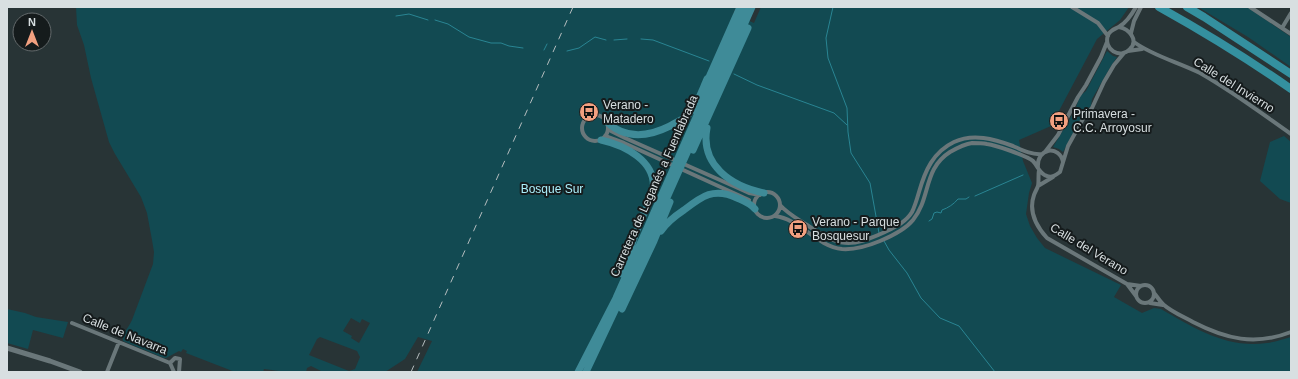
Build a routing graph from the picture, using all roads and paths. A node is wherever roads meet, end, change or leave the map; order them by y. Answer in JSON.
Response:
{"nodes":[{"id":1,"x":740,"y":7,"type":"edge"},
{"id":2,"x":746,"y":7,"type":"edge"},
{"id":3,"x":752,"y":7,"type":"edge"},
{"id":4,"x":757,"y":7,"type":"edge"},
{"id":5,"x":1072,"y":7,"type":"edge"},
{"id":6,"x":1141,"y":7,"type":"edge"},
{"id":7,"x":1159,"y":7,"type":"edge"},
{"id":8,"x":1188,"y":7,"type":"edge"},
{"id":9,"x":1250,"y":7,"type":"edge"},
{"id":10,"x":1136,"y":10,"type":"edge"},
{"id":11,"x":1291,"y":13,"type":"edge"},
{"id":12,"x":1101,"y":25,"type":"junction"},
{"id":13,"x":1119,"y":27,"type":"junction"},
{"id":14,"x":1282,"y":28,"type":"junction"},
{"id":15,"x":1113,"y":29,"type":"junction"},
{"id":16,"x":1131,"y":33,"type":"junction"},
{"id":17,"x":1291,"y":34,"type":"edge"},
{"id":18,"x":1108,"y":36,"type":"junction"},
{"id":19,"x":1107,"y":42,"type":"junction"},
{"id":20,"x":1134,"y":42,"type":"junction"},
{"id":21,"x":723,"y":44,"type":"junction"},
{"id":22,"x":1142,"y":49,"type":"junction"},
{"id":23,"x":1126,"y":52,"type":"junction"},
{"id":24,"x":1291,"y":74,"type":"edge"},
{"id":25,"x":1291,"y":89,"type":"edge"},
{"id":26,"x":710,"y":114,"type":"junction"},
{"id":27,"x":608,"y":125,"type":"junction"},
{"id":28,"x":1291,"y":134,"type":"edge"},
{"id":29,"x":603,"y":138,"type":"junction"},
{"id":30,"x":684,"y":153,"type":"junction"},
{"id":31,"x":1043,"y":153,"type":"junction"},
{"id":32,"x":1063,"y":164,"type":"junction"},
{"id":33,"x":1038,"y":169,"type":"junction"},
{"id":34,"x":674,"y":176,"type":"junction"},
{"id":35,"x":1054,"y":176,"type":"junction"},
{"id":36,"x":1038,"y":186,"type":"junction"},
{"id":37,"x":762,"y":194,"type":"junction"},
{"id":38,"x":780,"y":205,"type":"junction"},
{"id":39,"x":755,"y":207,"type":"junction"},
{"id":40,"x":775,"y":216,"type":"junction"},
{"id":41,"x":654,"y":240,"type":"junction"},
{"id":42,"x":622,"y":274,"type":"junction"},
{"id":43,"x":1127,"y":284,"type":"junction"},
{"id":44,"x":1141,"y":286,"type":"junction"},
{"id":45,"x":1154,"y":293,"type":"junction"},
{"id":46,"x":1136,"y":296,"type":"junction"},
{"id":47,"x":1150,"y":303,"type":"junction"},
{"id":48,"x":1164,"y":305,"type":"junction"},
{"id":49,"x":72,"y":323,"type":"dead end"},
{"id":50,"x":1291,"y":332,"type":"edge"},
{"id":51,"x":119,"y":342,"type":"junction"},
{"id":52,"x":600,"y":343,"type":"junction"},
{"id":53,"x":7,"y":348,"type":"edge"},
{"id":54,"x":170,"y":363,"type":"junction"},
{"id":55,"x":80,"y":372,"type":"edge"},
{"id":56,"x":107,"y":372,"type":"edge"},
{"id":57,"x":174,"y":372,"type":"edge"},
{"id":58,"x":179,"y":372,"type":"edge"},
{"id":59,"x":578,"y":372,"type":"edge"},
{"id":60,"x":586,"y":372,"type":"edge"}],
"edges":[{"from":1,"to":21,"type":"highway"},
{"from":2,"to":30,"type":"highway","name":"Carretera de Leganés a Fuenlabrada"},
{"from":3,"to":30,"type":"highway","name":"Carretera de Leganés a Fuenlabrada"},
{"from":4,"to":26,"type":"highway"},
{"from":5,"to":12,"type":"street"},
{"from":6,"to":10,"type":"street"},
{"from":7,"to":25,"type":"highway"},
{"from":8,"to":24,"type":"highway"},
{"from":9,"to":14,"type":"street"},
{"from":10,"to":13,"type":"street"},
{"from":10,"to":16,"type":"street"},
{"from":11,"to":14,"type":"street"},
{"from":12,"to":15,"type":"street"},
{"from":12,"to":18,"type":"street"},
{"from":13,"to":15,"type":"street"},
{"from":13,"to":16,"type":"street"},
{"from":14,"to":17,"type":"street"},
{"from":15,"to":18,"type":"street"},
{"from":16,"to":20,"type":"street"},
{"from":18,"to":19,"type":"street"},
{"from":19,"to":23,"type":"street"},
{"from":19,"to":31,"type":"street"},
{"from":20,"to":22,"type":"street"},
{"from":20,"to":23,"type":"street"},
{"from":21,"to":27,"type":"highway"},
{"from":21,"to":30,"type":"highway"},
{"from":22,"to":23,"type":"street"},
{"from":22,"to":28,"type":"street","name":"Calle del Invierno"},
{"from":23,"to":32,"type":"street"},
{"from":26,"to":30,"type":"highway"},
{"from":26,"to":37,"type":"highway"},
{"from":27,"to":29,"type":"street"},
{"from":27,"to":29,"type":"street"},
{"from":27,"to":37,"type":"street"},
{"from":29,"to":39,"type":"street"},
{"from":29,"to":42,"type":"highway"},
{"from":30,"to":34,"type":"highway","name":"Carretera de Leganés a Fuenlabrada"},
{"from":31,"to":32,"type":"street"},
{"from":31,"to":33,"type":"street"},
{"from":31,"to":38,"type":"street"},
{"from":32,"to":35,"type":"street"},
{"from":33,"to":35,"type":"street"},
{"from":33,"to":36,"type":"street","name":"Calle del Verano"},
{"from":33,"to":40,"type":"street"},
{"from":34,"to":41,"type":"highway"},
{"from":34,"to":42,"type":"highway"},
{"from":34,"to":52,"type":"highway"},
{"from":34,"to":59,"type":"highway","name":"Carretera de Leganés a Fuenlabrada"},
{"from":35,"to":36,"type":"street"},
{"from":36,"to":43,"type":"street","name":"Calle del Verano"},
{"from":37,"to":38,"type":"street"},
{"from":37,"to":39,"type":"street"},
{"from":38,"to":40,"type":"street"},
{"from":39,"to":40,"type":"street"},
{"from":39,"to":41,"type":"highway"},
{"from":41,"to":52,"type":"highway"},
{"from":42,"to":59,"type":"highway"},
{"from":43,"to":44,"type":"street"},
{"from":43,"to":46,"type":"street"},
{"from":44,"to":45,"type":"street"},
{"from":44,"to":46,"type":"street"},
{"from":45,"to":47,"type":"street"},
{"from":45,"to":48,"type":"street"},
{"from":46,"to":47,"type":"street"},
{"from":47,"to":48,"type":"street"},
{"from":48,"to":50,"type":"street"},
{"from":49,"to":51,"type":"street","name":"Calle de Navarra"},
{"from":51,"to":54,"type":"street","name":"Calle de Navarra"},
{"from":51,"to":56,"type":"street"},
{"from":52,"to":60,"type":"highway"},
{"from":53,"to":55,"type":"street"},
{"from":54,"to":57,"type":"street","name":"Calle de Navarra"},
{"from":54,"to":58,"type":"street","name":"Calle de Navarra"}]}
